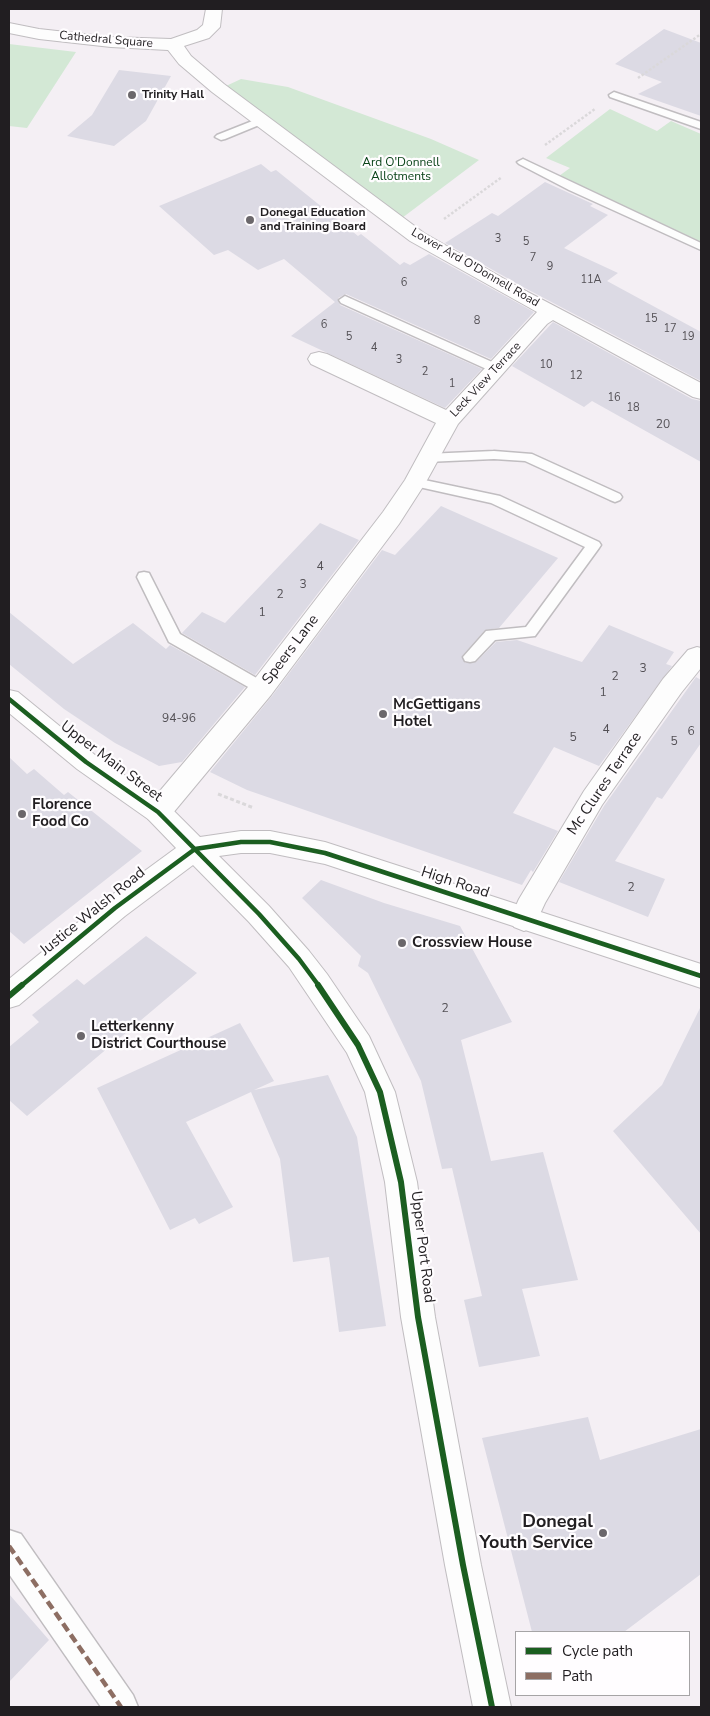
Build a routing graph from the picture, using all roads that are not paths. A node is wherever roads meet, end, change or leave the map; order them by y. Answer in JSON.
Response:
{"nodes":[{"id":1,"x":214,"y":9,"type":"edge"},
{"id":2,"x":9,"y":28,"type":"edge"},
{"id":3,"x":173,"y":44,"type":"junction"},
{"id":4,"x":614,"y":95,"type":"road end"},
{"id":5,"x":260,"y":121,"type":"junction"},
{"id":6,"x":701,"y":126,"type":"edge"},
{"id":7,"x":221,"y":137,"type":"dead end"},
{"id":8,"x":522,"y":162,"type":"road end"},
{"id":9,"x":701,"y":247,"type":"edge"},
{"id":10,"x":345,"y":300,"type":"dead end"},
{"id":11,"x":552,"y":311,"type":"junction"},
{"id":12,"x":319,"y":359,"type":"dead end"},
{"id":13,"x":497,"y":369,"type":"junction"},
{"id":14,"x":701,"y":392,"type":"edge"},
{"id":15,"x":449,"y":420,"type":"junction"},
{"id":16,"x":426,"y":458,"type":"junction"},
{"id":17,"x":415,"y":482,"type":"junction"},
{"id":18,"x":615,"y":497,"type":"dead end"},
{"id":19,"x":144,"y":577,"type":"dead end"},
{"id":20,"x":697,"y":656,"type":"dead end"},
{"id":21,"x":470,"y":657,"type":"dead end"},
{"id":22,"x":262,"y":688,"type":"junction"},
{"id":23,"x":9,"y":699,"type":"edge"},
{"id":24,"x":158,"y":812,"type":"junction"},
{"id":25,"x":195,"y":849,"type":"junction"},
{"id":26,"x":524,"y":919,"type":"junction"},
{"id":27,"x":701,"y":976,"type":"edge"},
{"id":28,"x":9,"y":996,"type":"edge"},
{"id":29,"x":9,"y":1546,"type":"edge"},
{"id":30,"x":121,"y":1707,"type":"edge"},
{"id":31,"x":492,"y":1707,"type":"edge"}],
"edges":[{"from":1,"to":3,"type":"street","name":"Cathedral Square"},
{"from":2,"to":3,"type":"street","name":"Cathedral Square"},
{"from":3,"to":5,"type":"street","name":"Lower Ard O'Donnell Road"},
{"from":4,"to":6,"type":"lane"},
{"from":5,"to":7,"type":"lane"},
{"from":5,"to":11,"type":"street","name":"Lower Ard O'Donnell Road"},
{"from":8,"to":9,"type":"lane"},
{"from":10,"to":13,"type":"lane"},
{"from":11,"to":13,"type":"street","name":"Leck View Terrace"},
{"from":11,"to":14,"type":"street","name":"Lower Ard O'Donnell Road"},
{"from":12,"to":15,"type":"street"},
{"from":13,"to":15,"type":"street","name":"Leck View Terrace"},
{"from":15,"to":16,"type":"street","name":"Leck View Terrace"},
{"from":16,"to":17,"type":"street","name":"Leck View Terrace"},
{"from":16,"to":18,"type":"lane"},
{"from":17,"to":21,"type":"lane"},
{"from":17,"to":22,"type":"street","name":"Speers Lane"},
{"from":19,"to":22,"type":"lane"},
{"from":20,"to":26,"type":"street","name":"Mc Clures Terrace"},
{"from":22,"to":24,"type":"street","name":"Speers Lane"},
{"from":23,"to":24,"type":"street","name":"Upper Main Street"},
{"from":24,"to":25,"type":"street","name":"Upper Main Street"},
{"from":25,"to":26,"type":"street","name":"High Road"},
{"from":25,"to":28,"type":"street","name":"Justice Walsh Road"},
{"from":25,"to":31,"type":"street","name":"Upper Port Road"},
{"from":26,"to":27,"type":"street","name":"High Road"},
{"from":29,"to":30,"type":"street"}]}
